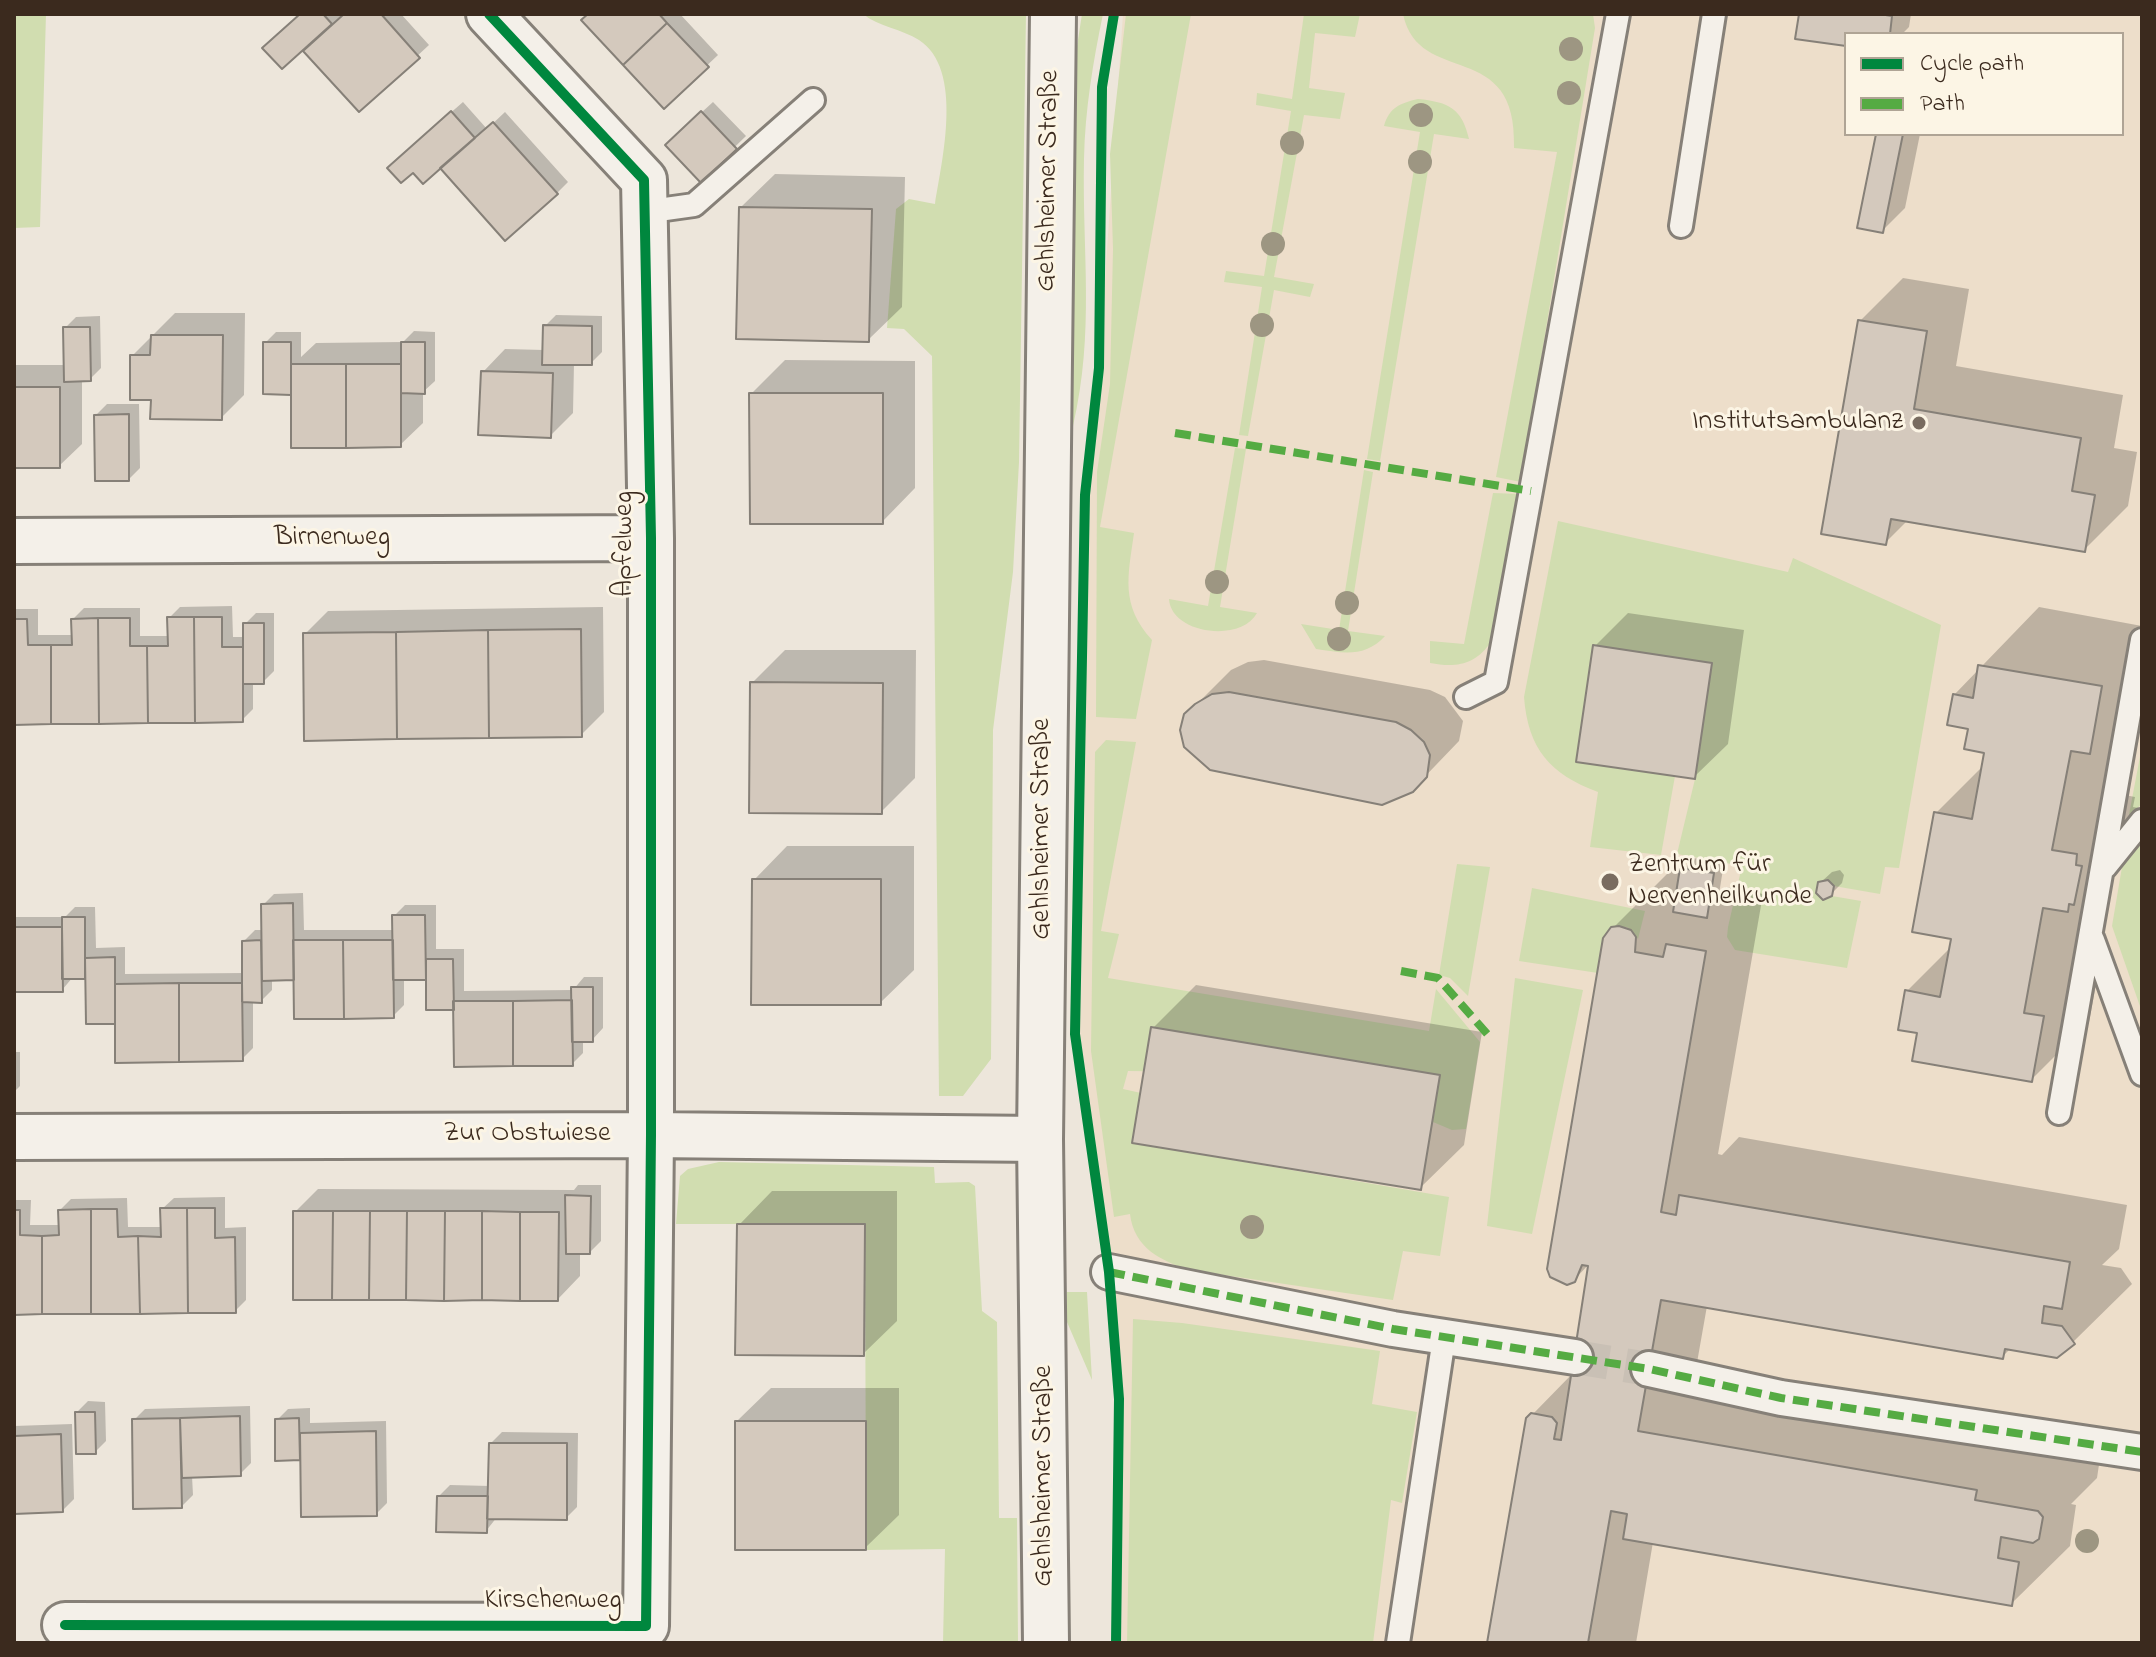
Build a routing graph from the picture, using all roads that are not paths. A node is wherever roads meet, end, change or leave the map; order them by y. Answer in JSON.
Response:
{"nodes":[{"id":1,"x":489,"y":14,"type":"edge"},
{"id":2,"x":1053,"y":14,"type":"edge"},
{"id":3,"x":1618,"y":14,"type":"edge"},
{"id":4,"x":1714,"y":14,"type":"edge"},
{"id":5,"x":813,"y":100,"type":"dead end"},
{"id":6,"x":644,"y":212,"type":"junction"},
{"id":7,"x":1681,"y":226,"type":"dead end"},
{"id":8,"x":651,"y":538,"type":"junction"},
{"id":9,"x":14,"y":541,"type":"edge"},
{"id":10,"x":2142,"y":640,"type":"edge"},
{"id":11,"x":1466,"y":697,"type":"dead end"},
{"id":12,"x":2142,"y":821,"type":"edge"},
{"id":13,"x":2105,"y":867,"type":"junction"},
{"id":14,"x":2092,"y":937,"type":"junction"},
{"id":15,"x":2142,"y":1074,"type":"edge"},
{"id":16,"x":2059,"y":1113,"type":"dead end"},
{"id":17,"x":651,"y":1135,"type":"junction"},
{"id":18,"x":14,"y":1137,"type":"edge"},
{"id":19,"x":1040,"y":1139,"type":"junction"},
{"id":20,"x":1109,"y":1272,"type":"dead end"},
{"id":21,"x":1444,"y":1338,"type":"junction"},
{"id":22,"x":1575,"y":1357,"type":"tunnel mouth"},
{"id":23,"x":1649,"y":1369,"type":"tunnel mouth"},
{"id":24,"x":2142,"y":1452,"type":"edge"},
{"id":25,"x":65,"y":1625,"type":"dead end"},
{"id":26,"x":1046,"y":1643,"type":"edge"},
{"id":27,"x":1398,"y":1643,"type":"edge"}],
"edges":[{"from":1,"to":6,"type":"street","name":"Apfelweg"},
{"from":2,"to":19,"type":"street","name":"Gehlsheimer Straße"},
{"from":3,"to":11,"type":"lane"},
{"from":4,"to":7,"type":"lane"},
{"from":5,"to":6,"type":"lane"},
{"from":6,"to":8,"type":"street","name":"Apfelweg"},
{"from":8,"to":9,"type":"street","name":"Birnenweg"},
{"from":8,"to":17,"type":"street","name":"Apfelweg"},
{"from":10,"to":13,"type":"lane"},
{"from":12,"to":13,"type":"lane"},
{"from":13,"to":14,"type":"lane"},
{"from":14,"to":15,"type":"lane"},
{"from":14,"to":16,"type":"lane"},
{"from":17,"to":18,"type":"street","name":"Zur Obstwiese"},
{"from":17,"to":19,"type":"street","name":"Zur Obstwiese"},
{"from":17,"to":25,"type":"street","name":"Kirschenweg"},
{"from":19,"to":26,"type":"street","name":"Gehlsheimer Straße"},
{"from":20,"to":21,"type":"street"},
{"from":21,"to":22,"type":"street"},
{"from":21,"to":27,"type":"lane"},
{"from":23,"to":24,"type":"street"}]}
